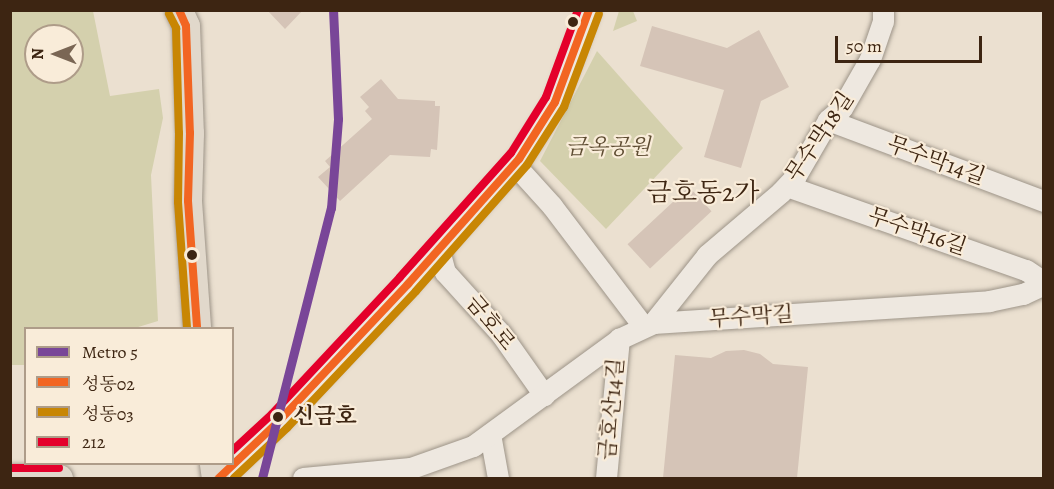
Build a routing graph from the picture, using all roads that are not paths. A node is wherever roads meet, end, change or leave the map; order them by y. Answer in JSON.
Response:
{"nodes":[{"id":1,"x":179,"y":10,"type":"edge"},
{"id":2,"x":589,"y":10,"type":"edge"},
{"id":3,"x":883,"y":10,"type":"edge"},
{"id":4,"x":828,"y":120,"type":"junction"},
{"id":5,"x":515,"y":165,"type":"junction"},
{"id":6,"x":787,"y":186,"type":"junction"},
{"id":7,"x":1044,"y":201,"type":"edge"},
{"id":8,"x":439,"y":250,"type":"junction"},
{"id":9,"x":1044,"y":283,"type":"edge"},
{"id":10,"x":648,"y":325,"type":"junction"},
{"id":11,"x":197,"y":327,"type":"edge"},
{"id":12,"x":619,"y":339,"type":"junction"},
{"id":13,"x":544,"y":395,"type":"junction"},
{"id":14,"x":490,"y":434,"type":"junction"},
{"id":15,"x":234,"y":462,"type":"edge"},
{"id":16,"x":231,"y":465,"type":"edge"},
{"id":17,"x":10,"y":477,"type":"edge"},
{"id":18,"x":59,"y":478,"type":"edge"},
{"id":19,"x":217,"y":478,"type":"edge"},
{"id":20,"x":303,"y":478,"type":"edge"},
{"id":21,"x":498,"y":478,"type":"edge"},
{"id":22,"x":606,"y":478,"type":"edge"}],
"edges":[{"from":1,"to":11,"type":"main road"},
{"from":2,"to":5,"type":"street"},
{"from":3,"to":4,"type":"street","name":"무수막18길"},
{"from":4,"to":6,"type":"street","name":"무수막18길"},
{"from":4,"to":7,"type":"street","name":"무수막14길"},
{"from":5,"to":8,"type":"street"},
{"from":5,"to":10,"type":"street"},
{"from":6,"to":9,"type":"street","name":"무수막16길"},
{"from":6,"to":10,"type":"street","name":"무수막18길"},
{"from":8,"to":13,"type":"street","name":"금호로"},
{"from":8,"to":15,"type":"street"},
{"from":9,"to":10,"type":"street","name":"무수막길"},
{"from":10,"to":12,"type":"street","name":"무수막길"},
{"from":12,"to":13,"type":"street","name":"무수막길"},
{"from":12,"to":22,"type":"street","name":"금호산14길"},
{"from":13,"to":14,"type":"street","name":"무수막길"},
{"from":14,"to":20,"type":"street","name":"무수막길"},
{"from":14,"to":21,"type":"street"},
{"from":16,"to":19,"type":"street"},
{"from":17,"to":18,"type":"main road"}]}
